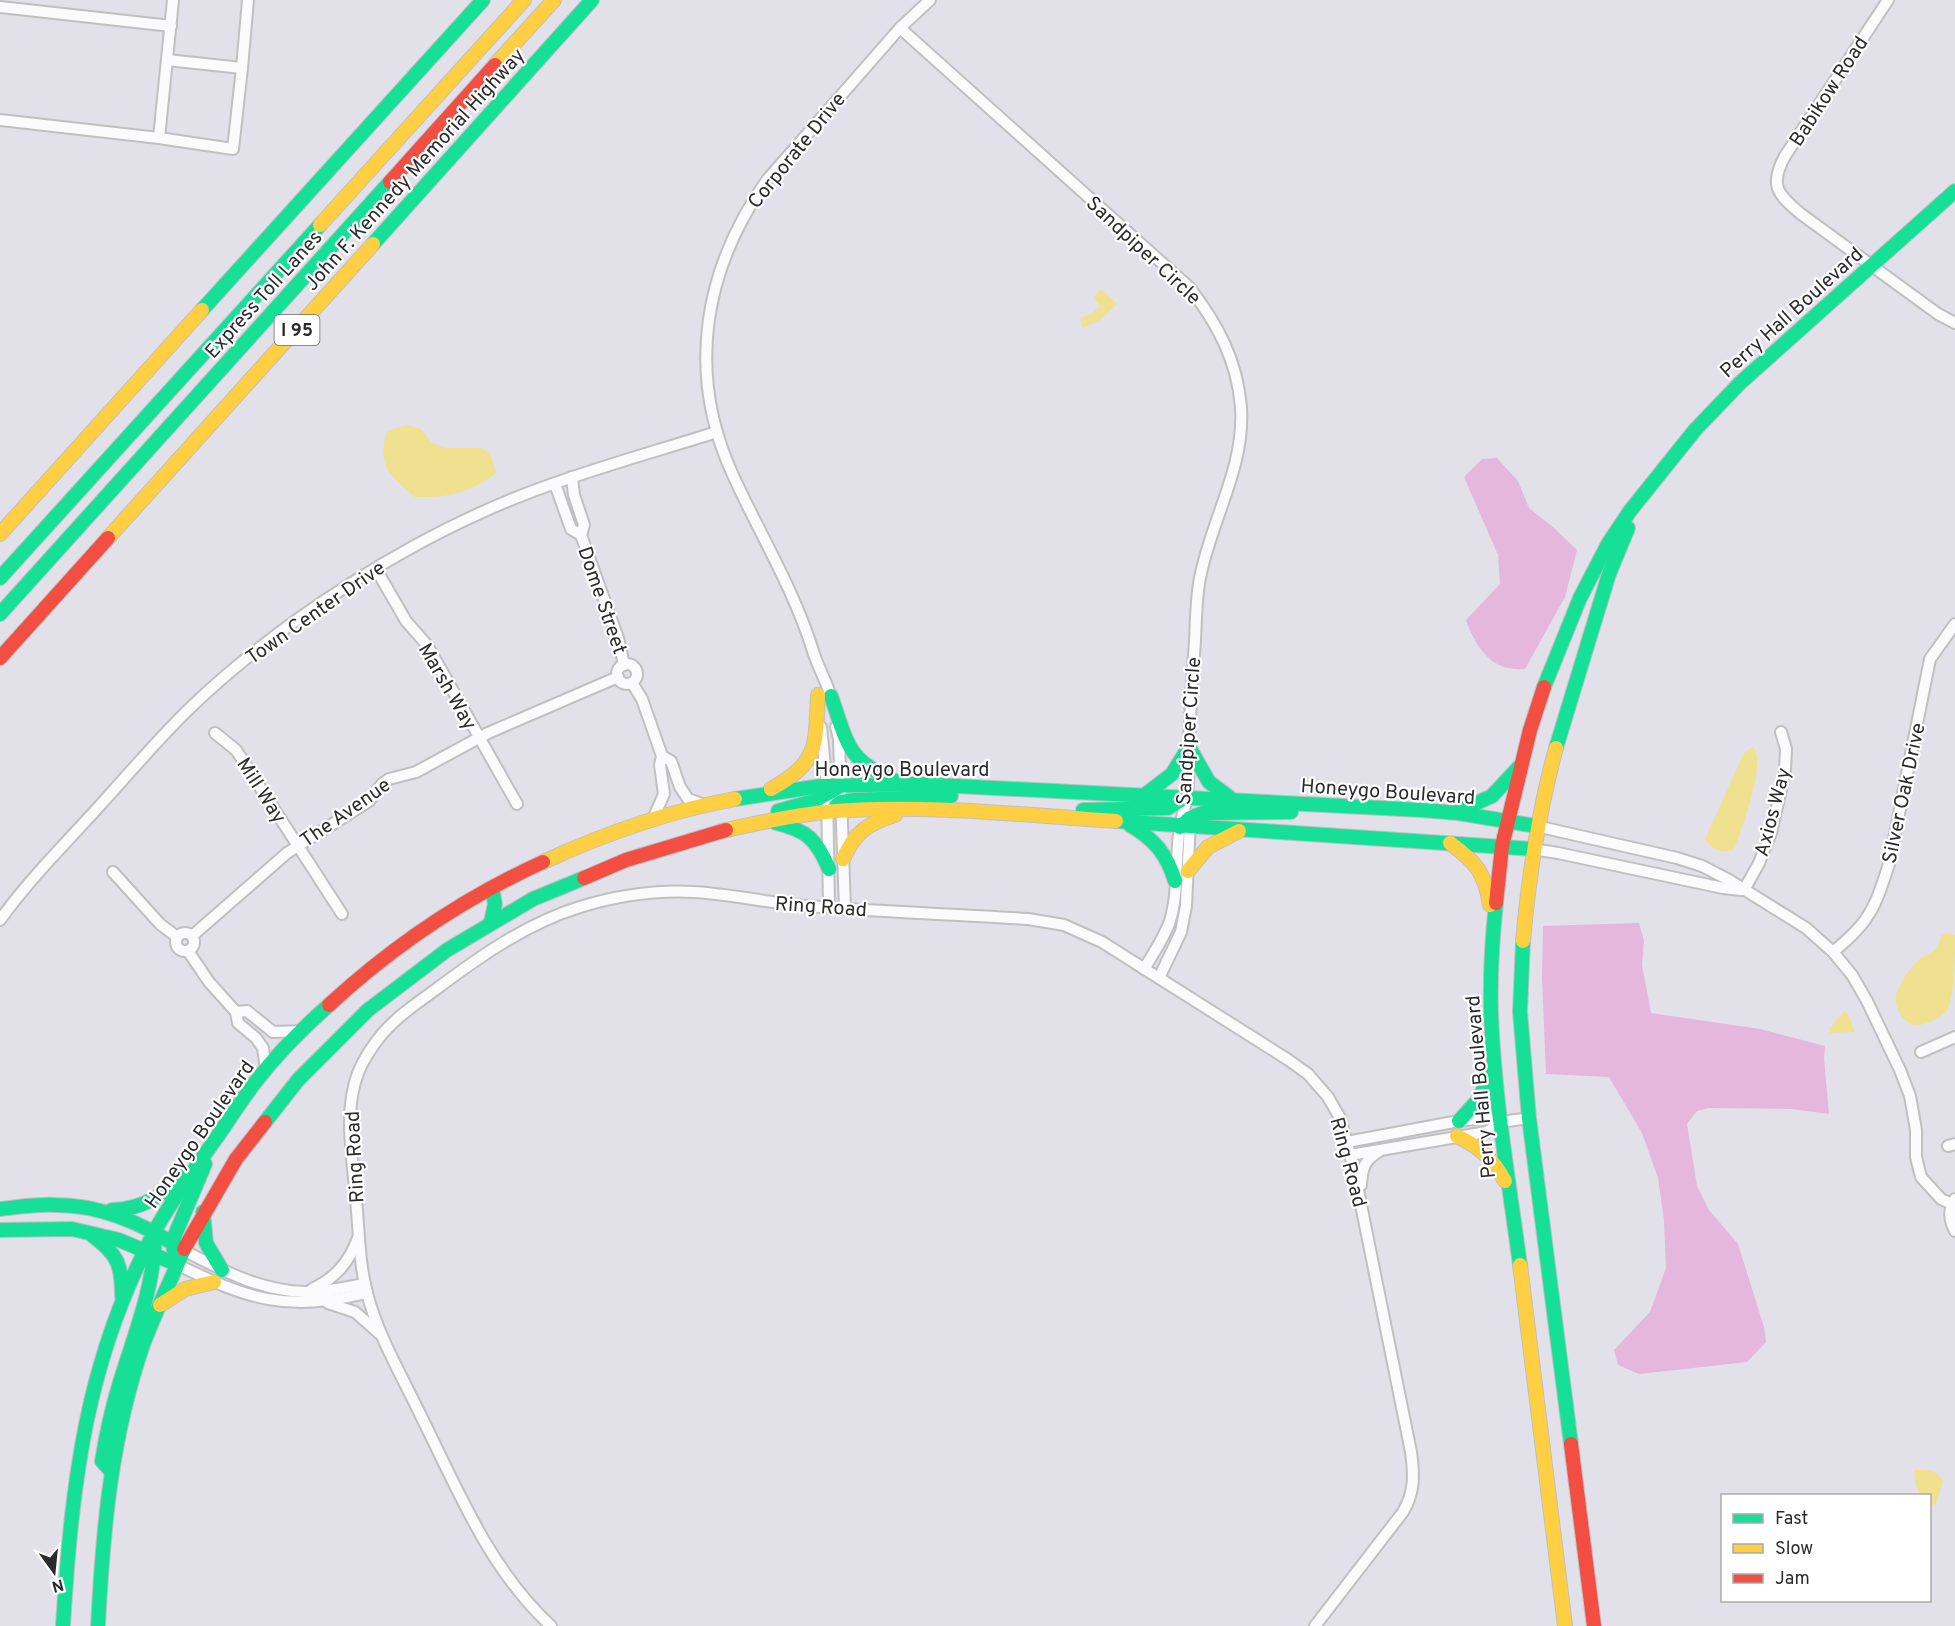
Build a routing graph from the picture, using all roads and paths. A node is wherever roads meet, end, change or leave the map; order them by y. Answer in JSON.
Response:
{"nodes":[{"id":1,"x":173,"y":0,"type":"edge"},
{"id":2,"x":248,"y":0,"type":"edge"},
{"id":3,"x":483,"y":0,"type":"edge"},
{"id":4,"x":524,"y":0,"type":"edge"},
{"id":5,"x":554,"y":0,"type":"edge"},
{"id":6,"x":592,"y":0,"type":"edge"},
{"id":7,"x":930,"y":0,"type":"edge"},
{"id":8,"x":1888,"y":0,"type":"edge"},
{"id":9,"x":0,"y":7,"type":"edge"},
{"id":10,"x":171,"y":26,"type":"junction"},
{"id":11,"x":900,"y":28,"type":"junction"},
{"id":12,"x":167,"y":60,"type":"junction"},
{"id":13,"x":242,"y":68,"type":"junction"},
{"id":14,"x":0,"y":120,"type":"edge"},
{"id":15,"x":159,"y":138,"type":"junction"},
{"id":16,"x":1955,"y":191,"type":"edge"},
{"id":17,"x":1872,"y":265,"type":"junction"},
{"id":18,"x":1955,"y":323,"type":"edge"},
{"id":19,"x":717,"y":432,"type":"junction"},
{"id":20,"x":1662,"y":471,"type":"junction"},
{"id":21,"x":573,"y":477,"type":"junction"},
{"id":22,"x":555,"y":484,"type":"junction"},
{"id":23,"x":0,"y":534,"type":"edge"},
{"id":24,"x":581,"y":535,"type":"junction"},
{"id":25,"x":376,"y":569,"type":"junction"},
{"id":26,"x":0,"y":578,"type":"edge"},
{"id":27,"x":0,"y":614,"type":"edge"},
{"id":28,"x":1955,"y":624,"type":"edge"},
{"id":29,"x":0,"y":658,"type":"edge"},
{"id":30,"x":624,"y":665,"type":"junction"},
{"id":31,"x":618,"y":678,"type":"junction"},
{"id":32,"x":632,"y":682,"type":"junction"},
{"id":33,"x":824,"y":696,"type":"junction"},
{"id":34,"x":1780,"y":732,"type":"dead end"},
{"id":35,"x":215,"y":733,"type":"dead end"},
{"id":36,"x":478,"y":738,"type":"junction"},
{"id":37,"x":1189,"y":747,"type":"junction"},
{"id":38,"x":662,"y":756,"type":"junction"},
{"id":39,"x":1521,"y":765,"type":"junction"},
{"id":40,"x":906,"y":785,"type":"junction"},
{"id":41,"x":832,"y":788,"type":"junction"},
{"id":42,"x":983,"y":788,"type":"junction"},
{"id":43,"x":1146,"y":794,"type":"junction"},
{"id":44,"x":756,"y":796,"type":"junction"},
{"id":45,"x":1187,"y":796,"type":"junction"},
{"id":46,"x":1236,"y":800,"type":"junction"},
{"id":47,"x":517,"y":804,"type":"dead end"},
{"id":48,"x":705,"y":805,"type":"junction"},
{"id":49,"x":1338,"y":806,"type":"junction"},
{"id":50,"x":837,"y":808,"type":"junction"},
{"id":51,"x":908,"y":810,"type":"junction"},
{"id":52,"x":981,"y":813,"type":"junction"},
{"id":53,"x":1455,"y":813,"type":"junction"},
{"id":54,"x":653,"y":819,"type":"junction"},
{"id":55,"x":767,"y":822,"type":"junction"},
{"id":56,"x":1125,"y":822,"type":"junction"},
{"id":57,"x":1508,"y":823,"type":"junction"},
{"id":58,"x":1187,"y":824,"type":"junction"},
{"id":59,"x":1536,"y":826,"type":"junction"},
{"id":60,"x":1240,"y":830,"type":"junction"},
{"id":61,"x":695,"y":837,"type":"junction"},
{"id":62,"x":1450,"y":843,"type":"junction"},
{"id":63,"x":297,"y":845,"type":"junction"},
{"id":64,"x":1502,"y":846,"type":"junction"},
{"id":65,"x":1532,"y":849,"type":"junction"},
{"id":66,"x":843,"y":859,"type":"junction"},
{"id":67,"x":829,"y":869,"type":"junction"},
{"id":68,"x":1188,"y":871,"type":"junction"},
{"id":69,"x":113,"y":872,"type":"dead end"},
{"id":70,"x":1175,"y":881,"type":"junction"},
{"id":71,"x":492,"y":888,"type":"junction"},
{"id":72,"x":1744,"y":890,"type":"junction"},
{"id":73,"x":829,"y":908,"type":"junction"},
{"id":74,"x":844,"y":909,"type":"junction"},
{"id":75,"x":342,"y":914,"type":"dead end"},
{"id":76,"x":0,"y":920,"type":"edge"},
{"id":77,"x":1492,"y":920,"type":"junction"},
{"id":78,"x":491,"y":922,"type":"junction"},
{"id":79,"x":192,"y":936,"type":"junction"},
{"id":80,"x":177,"y":937,"type":"junction"},
{"id":81,"x":188,"y":951,"type":"junction"},
{"id":82,"x":1833,"y":952,"type":"junction"},
{"id":83,"x":1144,"y":969,"type":"junction"},
{"id":84,"x":1159,"y":978,"type":"junction"},
{"id":85,"x":236,"y":1012,"type":"junction"},
{"id":86,"x":303,"y":1031,"type":"junction"},
{"id":87,"x":1955,"y":1037,"type":"edge"},
{"id":88,"x":1921,"y":1052,"type":"dead end"},
{"id":89,"x":1494,"y":1060,"type":"junction"},
{"id":90,"x":266,"y":1069,"type":"junction"},
{"id":91,"x":1529,"y":1118,"type":"junction"},
{"id":92,"x":1459,"y":1121,"type":"junction"},
{"id":93,"x":1501,"y":1122,"type":"junction"},
{"id":94,"x":1457,"y":1136,"type":"junction"},
{"id":95,"x":215,"y":1140,"type":"junction"},
{"id":96,"x":1347,"y":1142,"type":"junction"},
{"id":97,"x":1386,"y":1148,"type":"junction"},
{"id":98,"x":203,"y":1155,"type":"junction"},
{"id":99,"x":1350,"y":1155,"type":"junction"},
{"id":100,"x":1510,"y":1191,"type":"junction"},
{"id":101,"x":1361,"y":1200,"type":"junction"},
{"id":102,"x":1953,"y":1201,"type":"edge"},
{"id":103,"x":0,"y":1209,"type":"edge"},
{"id":104,"x":91,"y":1210,"type":"junction"},
{"id":105,"x":203,"y":1212,"type":"junction"},
{"id":106,"x":0,"y":1230,"type":"edge"},
{"id":107,"x":1955,"y":1231,"type":"edge"},
{"id":108,"x":88,"y":1233,"type":"junction"},
{"id":109,"x":155,"y":1233,"type":"junction"},
{"id":110,"x":359,"y":1234,"type":"junction"},
{"id":111,"x":178,"y":1246,"type":"junction"},
{"id":112,"x":151,"y":1253,"type":"junction"},
{"id":113,"x":176,"y":1264,"type":"junction"},
{"id":114,"x":222,"y":1270,"type":"junction"},
{"id":115,"x":214,"y":1282,"type":"junction"},
{"id":116,"x":366,"y":1288,"type":"junction"},
{"id":117,"x":306,"y":1292,"type":"junction"},
{"id":118,"x":322,"y":1302,"type":"junction"},
{"id":119,"x":122,"y":1304,"type":"junction"},
{"id":120,"x":158,"y":1307,"type":"junction"},
{"id":121,"x":382,"y":1335,"type":"junction"},
{"id":122,"x":111,"y":1471,"type":"junction"},
{"id":123,"x":538,"y":1614,"type":"junction"},
{"id":124,"x":63,"y":1626,"type":"edge"},
{"id":125,"x":98,"y":1626,"type":"edge"},
{"id":126,"x":546,"y":1626,"type":"edge"},
{"id":127,"x":551,"y":1626,"type":"edge"},
{"id":128,"x":1316,"y":1626,"type":"edge"},
{"id":129,"x":1565,"y":1626,"type":"edge"},
{"id":130,"x":1594,"y":1626,"type":"edge"}],
"edges":[{"from":1,"to":10,"type":"street"},
{"from":2,"to":13,"type":"street"},
{"from":3,"to":23,"type":"main road"},
{"from":4,"to":26,"type":"main road","name":"Express Toll Lanes"},
{"from":5,"to":27,"type":"main road","name":"Express Toll Lanes"},
{"from":6,"to":29,"type":"main road","name":"John F. Kennedy Memorial Highway","number":"I 95"},
{"from":7,"to":11,"type":"street","name":"Corporate Drive"},
{"from":8,"to":17,"type":"street","name":"Babikow Road"},
{"from":9,"to":10,"type":"street"},
{"from":10,"to":12,"type":"street"},
{"from":11,"to":19,"type":"street","name":"Corporate Drive"},
{"from":11,"to":37,"type":"street","name":"Sandpiper Circle"},
{"from":12,"to":13,"type":"street"},
{"from":12,"to":15,"type":"street"},
{"from":13,"to":15,"type":"street"},
{"from":14,"to":15,"type":"street"},
{"from":16,"to":17,"type":"main road","name":"Perry Hall Boulevard"},
{"from":17,"to":18,"type":"street"},
{"from":17,"to":20,"type":"main road","name":"Perry Hall Boulevard"},
{"from":19,"to":21,"type":"street","name":"Town Center Drive"},
{"from":19,"to":33,"type":"street","name":"Corporate Drive"},
{"from":20,"to":39,"type":"main road","name":"Perry Hall Boulevard"},
{"from":20,"to":59,"type":"main road","name":"Perry Hall Boulevard"},
{"from":21,"to":22,"type":"street","name":"Town Center Drive"},
{"from":21,"to":24,"type":"street","name":"Dome Street"},
{"from":22,"to":24,"type":"street","name":"Dome Street"},
{"from":22,"to":25,"type":"street","name":"Town Center Drive"},
{"from":24,"to":30,"type":"street","name":"Dome Street"},
{"from":25,"to":36,"type":"street","name":"Marsh Way"},
{"from":25,"to":76,"type":"street","name":"Town Center Drive"},
{"from":28,"to":82,"type":"street","name":"Silver Oak Drive"},
{"from":30,"to":31,"type":"street"},
{"from":30,"to":32,"type":"street"},
{"from":31,"to":32,"type":"street"},
{"from":31,"to":36,"type":"street","name":"The Avenue"},
{"from":32,"to":38,"type":"street"},
{"from":33,"to":40,"type":"main road"},
{"from":33,"to":41,"type":"street","name":"Corporate Drive"},
{"from":33,"to":41,"type":"street","name":"Corporate Drive"},
{"from":33,"to":44,"type":"main road"},
{"from":34,"to":72,"type":"street","name":"Axios Way"},
{"from":35,"to":63,"type":"street","name":"Mill Way"},
{"from":36,"to":47,"type":"street","name":"Marsh Way"},
{"from":36,"to":63,"type":"street","name":"The Avenue"},
{"from":37,"to":43,"type":"main road"},
{"from":37,"to":45,"type":"street","name":"Sandpiper Circle"},
{"from":37,"to":46,"type":"main road"},
{"from":38,"to":48,"type":"street"},
{"from":38,"to":54,"type":"street"},
{"from":39,"to":53,"type":"main road"},
{"from":39,"to":57,"type":"main road","name":"Perry Hall Boulevard"},
{"from":40,"to":41,"type":"main road","name":"Honeygo Boulevard"},
{"from":40,"to":42,"type":"main road","name":"Honeygo Boulevard"},
{"from":41,"to":44,"type":"main road","name":"Honeygo Boulevard"},
{"from":41,"to":50,"type":"street"},
{"from":41,"to":50,"type":"street","name":"Corporate Drive"},
{"from":41,"to":61,"type":"main road"},
{"from":42,"to":43,"type":"main road","name":"Honeygo Boulevard"},
{"from":42,"to":50,"type":"main road"},
{"from":43,"to":45,"type":"main road","name":"Honeygo Boulevard"},
{"from":44,"to":48,"type":"main road","name":"Honeygo Boulevard"},
{"from":45,"to":46,"type":"main road","name":"Honeygo Boulevard"},
{"from":45,"to":52,"type":"main road"},
{"from":45,"to":58,"type":"street","name":"Sandpiper Circle"},
{"from":46,"to":49,"type":"main road","name":"Honeygo Boulevard"},
{"from":48,"to":54,"type":"main road","name":"Honeygo Boulevard"},
{"from":49,"to":53,"type":"main road","name":"Honeygo Boulevard"},
{"from":49,"to":58,"type":"main road"},
{"from":50,"to":51,"type":"main road","name":"Honeygo Boulevard"},
{"from":50,"to":55,"type":"main road","name":"Honeygo Boulevard"},
{"from":50,"to":66,"type":"street"},
{"from":50,"to":67,"type":"street"},
{"from":51,"to":52,"type":"main road","name":"Honeygo Boulevard"},
{"from":51,"to":66,"type":"main road"},
{"from":52,"to":56,"type":"main road","name":"Honeygo Boulevard"},
{"from":53,"to":57,"type":"main road","name":"Honeygo Boulevard"},
{"from":54,"to":71,"type":"main road","name":"Honeygo Boulevard"},
{"from":55,"to":61,"type":"main road","name":"Honeygo Boulevard"},
{"from":55,"to":67,"type":"main road"},
{"from":56,"to":58,"type":"main road","name":"Honeygo Boulevard"},
{"from":56,"to":70,"type":"main road"},
{"from":57,"to":59,"type":"main road","name":"Honeygo Boulevard"},
{"from":57,"to":64,"type":"main road","name":"Perry Hall Boulevard"},
{"from":58,"to":60,"type":"main road","name":"Honeygo Boulevard"},
{"from":58,"to":68,"type":"street"},
{"from":58,"to":70,"type":"street"},
{"from":59,"to":65,"type":"main road","name":"Perry Hall Boulevard"},
{"from":59,"to":72,"type":"street","name":"Honeygo Boulevard"},
{"from":60,"to":62,"type":"main road","name":"Honeygo Boulevard"},
{"from":60,"to":68,"type":"main road"},
{"from":61,"to":78,"type":"main road","name":"Honeygo Boulevard"},
{"from":62,"to":64,"type":"main road","name":"Honeygo Boulevard"},
{"from":62,"to":77,"type":"main road"},
{"from":63,"to":75,"type":"street","name":"Mill Way"},
{"from":63,"to":79,"type":"street","name":"The Avenue"},
{"from":64,"to":65,"type":"main road","name":"Honeygo Boulevard"},
{"from":64,"to":77,"type":"main road","name":"Perry Hall Boulevard"},
{"from":65,"to":72,"type":"street","name":"Honeygo Boulevard"},
{"from":65,"to":91,"type":"main road","name":"Perry Hall Boulevard"},
{"from":66,"to":74,"type":"street"},
{"from":67,"to":73,"type":"street"},
{"from":68,"to":84,"type":"street"},
{"from":69,"to":80,"type":"street"},
{"from":70,"to":83,"type":"street"},
{"from":71,"to":78,"type":"main road"},
{"from":71,"to":86,"type":"main road","name":"Honeygo Boulevard"},
{"from":72,"to":82,"type":"street","name":"Honeygo Boulevard"},
{"from":73,"to":74,"type":"street","name":"Ring Road"},
{"from":73,"to":110,"type":"street","name":"Ring Road"},
{"from":74,"to":83,"type":"street","name":"Ring Road"},
{"from":77,"to":89,"type":"main road","name":"Perry Hall Boulevard"},
{"from":78,"to":105,"type":"main road","name":"Honeygo Boulevard"},
{"from":79,"to":80,"type":"street"},
{"from":79,"to":81,"type":"street"},
{"from":80,"to":81,"type":"street"},
{"from":81,"to":85,"type":"street"},
{"from":82,"to":102,"type":"street","name":"Honeygo Boulevard"},
{"from":83,"to":84,"type":"street","name":"Ring Road"},
{"from":84,"to":96,"type":"street","name":"Ring Road"},
{"from":85,"to":86,"type":"street"},
{"from":85,"to":90,"type":"street"},
{"from":86,"to":90,"type":"main road","name":"Honeygo Boulevard"},
{"from":87,"to":88,"type":"street"},
{"from":89,"to":92,"type":"main road"},
{"from":89,"to":93,"type":"main road","name":"Perry Hall Boulevard"},
{"from":90,"to":95,"type":"main road","name":"Honeygo Boulevard"},
{"from":91,"to":93,"type":"street"},
{"from":91,"to":130,"type":"main road","name":"Perry Hall Boulevard"},
{"from":92,"to":93,"type":"street"},
{"from":92,"to":96,"type":"street"},
{"from":93,"to":94,"type":"street"},
{"from":93,"to":100,"type":"main road","name":"Perry Hall Boulevard"},
{"from":94,"to":97,"type":"street"},
{"from":94,"to":100,"type":"main road"},
{"from":95,"to":98,"type":"main road","name":"Honeygo Boulevard"},
{"from":95,"to":111,"type":"main road"},
{"from":96,"to":99,"type":"street","name":"Ring Road"},
{"from":97,"to":99,"type":"street"},
{"from":97,"to":101,"type":"street"},
{"from":98,"to":104,"type":"main road"},
{"from":98,"to":109,"type":"main road","name":"Honeygo Boulevard"},
{"from":99,"to":101,"type":"street","name":"Ring Road"},
{"from":100,"to":129,"type":"main road","name":"Perry Hall Boulevard"},
{"from":101,"to":128,"type":"street","name":"Ring Road"},
{"from":102,"to":107,"type":"street","name":"Honeygo Boulevard"},
{"from":103,"to":104,"type":"main road"},
{"from":104,"to":109,"type":"main road"},
{"from":105,"to":111,"type":"main road","name":"Honeygo Boulevard"},
{"from":105,"to":114,"type":"main road"},
{"from":106,"to":108,"type":"main road"},
{"from":108,"to":112,"type":"main road"},
{"from":108,"to":119,"type":"main road"},
{"from":109,"to":111,"type":"main road"},
{"from":109,"to":112,"type":"main road","name":"Honeygo Boulevard"},
{"from":110,"to":116,"type":"street","name":"Ring Road"},
{"from":110,"to":117,"type":"street"},
{"from":111,"to":113,"type":"main road","name":"Honeygo Boulevard"},
{"from":111,"to":114,"type":"street"},
{"from":112,"to":113,"type":"main road"},
{"from":112,"to":119,"type":"main road","name":"Honeygo Boulevard"},
{"from":112,"to":122,"type":"main road"},
{"from":113,"to":115,"type":"street"},
{"from":113,"to":120,"type":"main road","name":"Honeygo Boulevard"},
{"from":114,"to":117,"type":"street"},
{"from":115,"to":118,"type":"street"},
{"from":115,"to":120,"type":"main road"},
{"from":116,"to":117,"type":"street"},
{"from":116,"to":118,"type":"street"},
{"from":116,"to":121,"type":"street","name":"Ring Road"},
{"from":118,"to":121,"type":"street"},
{"from":119,"to":124,"type":"main road","name":"Honeygo Boulevard"},
{"from":120,"to":122,"type":"main road","name":"Honeygo Boulevard"},
{"from":121,"to":123,"type":"street","name":"Ring Road"},
{"from":122,"to":125,"type":"main road","name":"Honeygo Boulevard"},
{"from":123,"to":126,"type":"street"},
{"from":123,"to":127,"type":"street","name":"Ring Road"}]}
